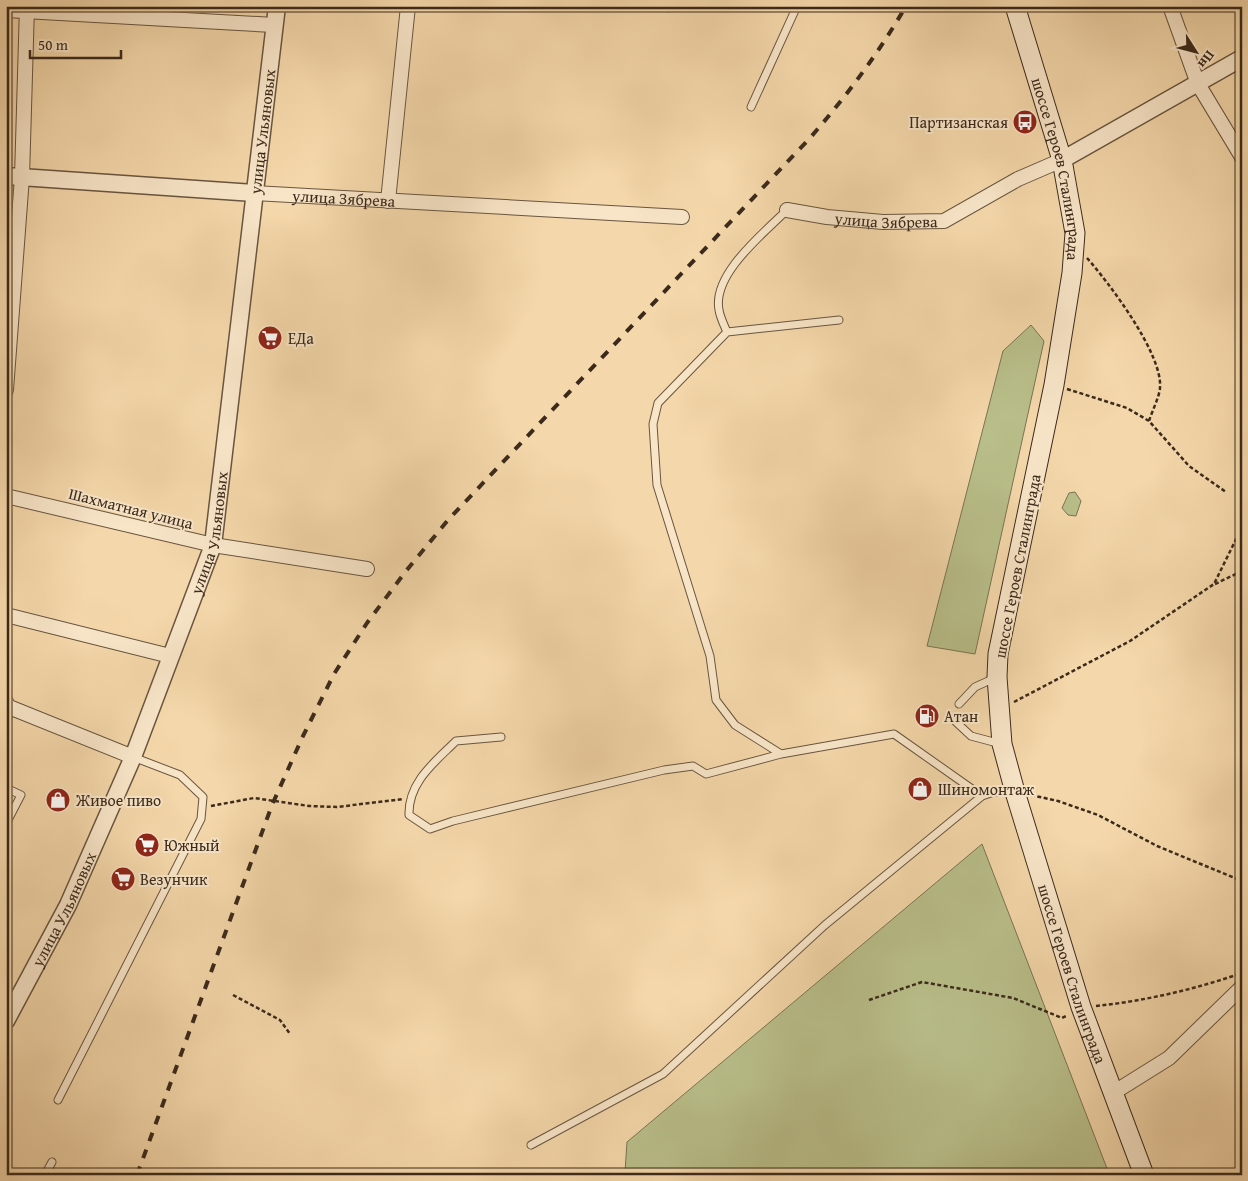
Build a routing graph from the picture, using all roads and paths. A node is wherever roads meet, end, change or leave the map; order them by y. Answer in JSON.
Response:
{"nodes":[{"id":1,"x":277,"y":6,"type":"edge"},
{"id":2,"x":408,"y":6,"type":"edge"},
{"id":3,"x":660,"y":6,"type":"edge"},
{"id":4,"x":669,"y":6,"type":"edge"},
{"id":5,"x":797,"y":6,"type":"edge"},
{"id":6,"x":1015,"y":6,"type":"edge"},
{"id":7,"x":1170,"y":6,"type":"edge"},
{"id":8,"x":26,"y":8,"type":"edge"},
{"id":9,"x":6,"y":10,"type":"edge"},
{"id":10,"x":274,"y":25,"type":"junction"},
{"id":11,"x":1242,"y":58,"type":"edge"},
{"id":12,"x":1198,"y":84,"type":"junction"},
{"id":13,"x":751,"y":107,"type":"dead end"},
{"id":14,"x":1242,"y":157,"type":"edge"},
{"id":15,"x":1062,"y":160,"type":"junction"},
{"id":16,"x":14,"y":177,"type":"edge"},
{"id":17,"x":254,"y":193,"type":"junction"},
{"id":18,"x":388,"y":201,"type":"junction"},
{"id":19,"x":787,"y":210,"type":"joint"},
{"id":20,"x":682,"y":217,"type":"dead end"},
{"id":21,"x":1074,"y":243,"type":"junction"},
{"id":22,"x":839,"y":320,"type":"dead end"},
{"id":23,"x":727,"y":332,"type":"junction"},
{"id":24,"x":1054,"y":385,"type":"junction"},
{"id":25,"x":6,"y":390,"type":"edge"},
{"id":26,"x":1149,"y":421,"type":"junction"},
{"id":27,"x":1226,"y":492,"type":"dead end"},
{"id":28,"x":6,"y":496,"type":"edge"},
{"id":29,"x":1242,"y":527,"type":"edge"},
{"id":30,"x":213,"y":546,"type":"junction"},
{"id":31,"x":367,"y":569,"type":"dead end"},
{"id":32,"x":1242,"y":571,"type":"edge"},
{"id":33,"x":1214,"y":584,"type":"junction"},
{"id":34,"x":6,"y":615,"type":"edge"},
{"id":35,"x":170,"y":656,"type":"junction"},
{"id":36,"x":997,"y":677,"type":"junction"},
{"id":37,"x":959,"y":704,"type":"dead end"},
{"id":38,"x":8,"y":706,"type":"edge"},
{"id":39,"x":999,"y":710,"type":"junction"},
{"id":40,"x":6,"y":722,"type":"edge"},
{"id":41,"x":956,"y":722,"type":"dead end"},
{"id":42,"x":501,"y":737,"type":"dead end"},
{"id":43,"x":1002,"y":744,"type":"junction"},
{"id":44,"x":780,"y":754,"type":"junction"},
{"id":45,"x":133,"y":757,"type":"junction"},
{"id":46,"x":6,"y":788,"type":"edge"},
{"id":47,"x":1015,"y":792,"type":"junction"},
{"id":48,"x":982,"y":796,"type":"junction"},
{"id":49,"x":410,"y":798,"type":"junction"},
{"id":50,"x":202,"y":808,"type":"junction"},
{"id":51,"x":6,"y":824,"type":"edge"},
{"id":52,"x":1242,"y":881,"type":"edge"},
{"id":53,"x":1242,"y":972,"type":"edge"},
{"id":54,"x":1242,"y":987,"type":"edge"},
{"id":55,"x":233,"y":995,"type":"dead end"},
{"id":56,"x":868,"y":1000,"type":"dead end"},
{"id":57,"x":1081,"y":1007,"type":"junction"},
{"id":58,"x":6,"y":1021,"type":"edge"},
{"id":59,"x":290,"y":1034,"type":"dead end"},
{"id":60,"x":1113,"y":1093,"type":"junction"},
{"id":61,"x":58,"y":1100,"type":"dead end"},
{"id":62,"x":530,"y":1145,"type":"dead end"},
{"id":63,"x":52,"y":1162,"type":"dead end"},
{"id":64,"x":45,"y":1175,"type":"edge"},
{"id":65,"x":1144,"y":1175,"type":"edge"}],
"edges":[{"from":1,"to":10,"type":"street","name":"улица Ульяновых"},
{"from":2,"to":18,"type":"street"},
{"from":3,"to":4,"type":"lane"},
{"from":5,"to":13,"type":"lane"},
{"from":6,"to":15,"type":"main road","name":"шоссе Героев Сталинграда"},
{"from":7,"to":12,"type":"street"},
{"from":8,"to":9,"type":"street"},
{"from":8,"to":10,"type":"street"},
{"from":8,"to":16,"type":"street"},
{"from":10,"to":17,"type":"street","name":"улица Ульяновых"},
{"from":11,"to":12,"type":"street"},
{"from":12,"to":14,"type":"street"},
{"from":12,"to":15,"type":"street"},
{"from":15,"to":19,"type":"street","name":"улица Зябрева"},
{"from":15,"to":21,"type":"main road","name":"шоссе Героев Сталинграда"},
{"from":16,"to":17,"type":"street","name":"улица Зябрева"},
{"from":16,"to":25,"type":"street"},
{"from":17,"to":18,"type":"street","name":"улица Зябрева"},
{"from":17,"to":30,"type":"street","name":"улица Ульяновых"},
{"from":18,"to":20,"type":"street","name":"улица Зябрева"},
{"from":19,"to":23,"type":"lane"},
{"from":21,"to":24,"type":"main road","name":"шоссе Героев Сталинграда"},
{"from":21,"to":26,"type":"path"},
{"from":22,"to":23,"type":"lane"},
{"from":23,"to":44,"type":"lane"},
{"from":24,"to":26,"type":"path"},
{"from":24,"to":36,"type":"main road","name":"шоссе Героев Сталинграда"},
{"from":26,"to":27,"type":"path"},
{"from":28,"to":30,"type":"street","name":"Шахматная улица"},
{"from":29,"to":33,"type":"path"},
{"from":30,"to":31,"type":"street","name":"Шахматная улица"},
{"from":30,"to":35,"type":"street","name":"улица Ульяновых"},
{"from":32,"to":33,"type":"path"},
{"from":33,"to":39,"type":"path"},
{"from":34,"to":35,"type":"street"},
{"from":35,"to":45,"type":"street","name":"улица Ульяновых"},
{"from":36,"to":37,"type":"lane"},
{"from":36,"to":39,"type":"main road","name":"шоссе Героев Сталинграда"},
{"from":38,"to":40,"type":"lane"},
{"from":38,"to":45,"type":"street"},
{"from":39,"to":43,"type":"main road","name":"шоссе Героев Сталинграда"},
{"from":41,"to":43,"type":"lane"},
{"from":42,"to":49,"type":"lane"},
{"from":43,"to":47,"type":"main road","name":"шоссе Героев Сталинграда"},
{"from":44,"to":48,"type":"lane"},
{"from":44,"to":49,"type":"lane"},
{"from":45,"to":50,"type":"lane"},
{"from":45,"to":58,"type":"street","name":"улица Ульяновых"},
{"from":46,"to":51,"type":"lane"},
{"from":47,"to":48,"type":"lane"},
{"from":47,"to":52,"type":"path"},
{"from":47,"to":57,"type":"main road","name":"шоссе Героев Сталинграда"},
{"from":48,"to":62,"type":"lane"},
{"from":49,"to":50,"type":"path"},
{"from":50,"to":61,"type":"lane"},
{"from":53,"to":57,"type":"path"},
{"from":54,"to":60,"type":"street"},
{"from":55,"to":59,"type":"path"},
{"from":56,"to":57,"type":"path"},
{"from":57,"to":60,"type":"main road","name":"шоссе Героев Сталинграда"},
{"from":60,"to":65,"type":"main road","name":"шоссе Героев Сталинграда"},
{"from":63,"to":64,"type":"lane"}]}
